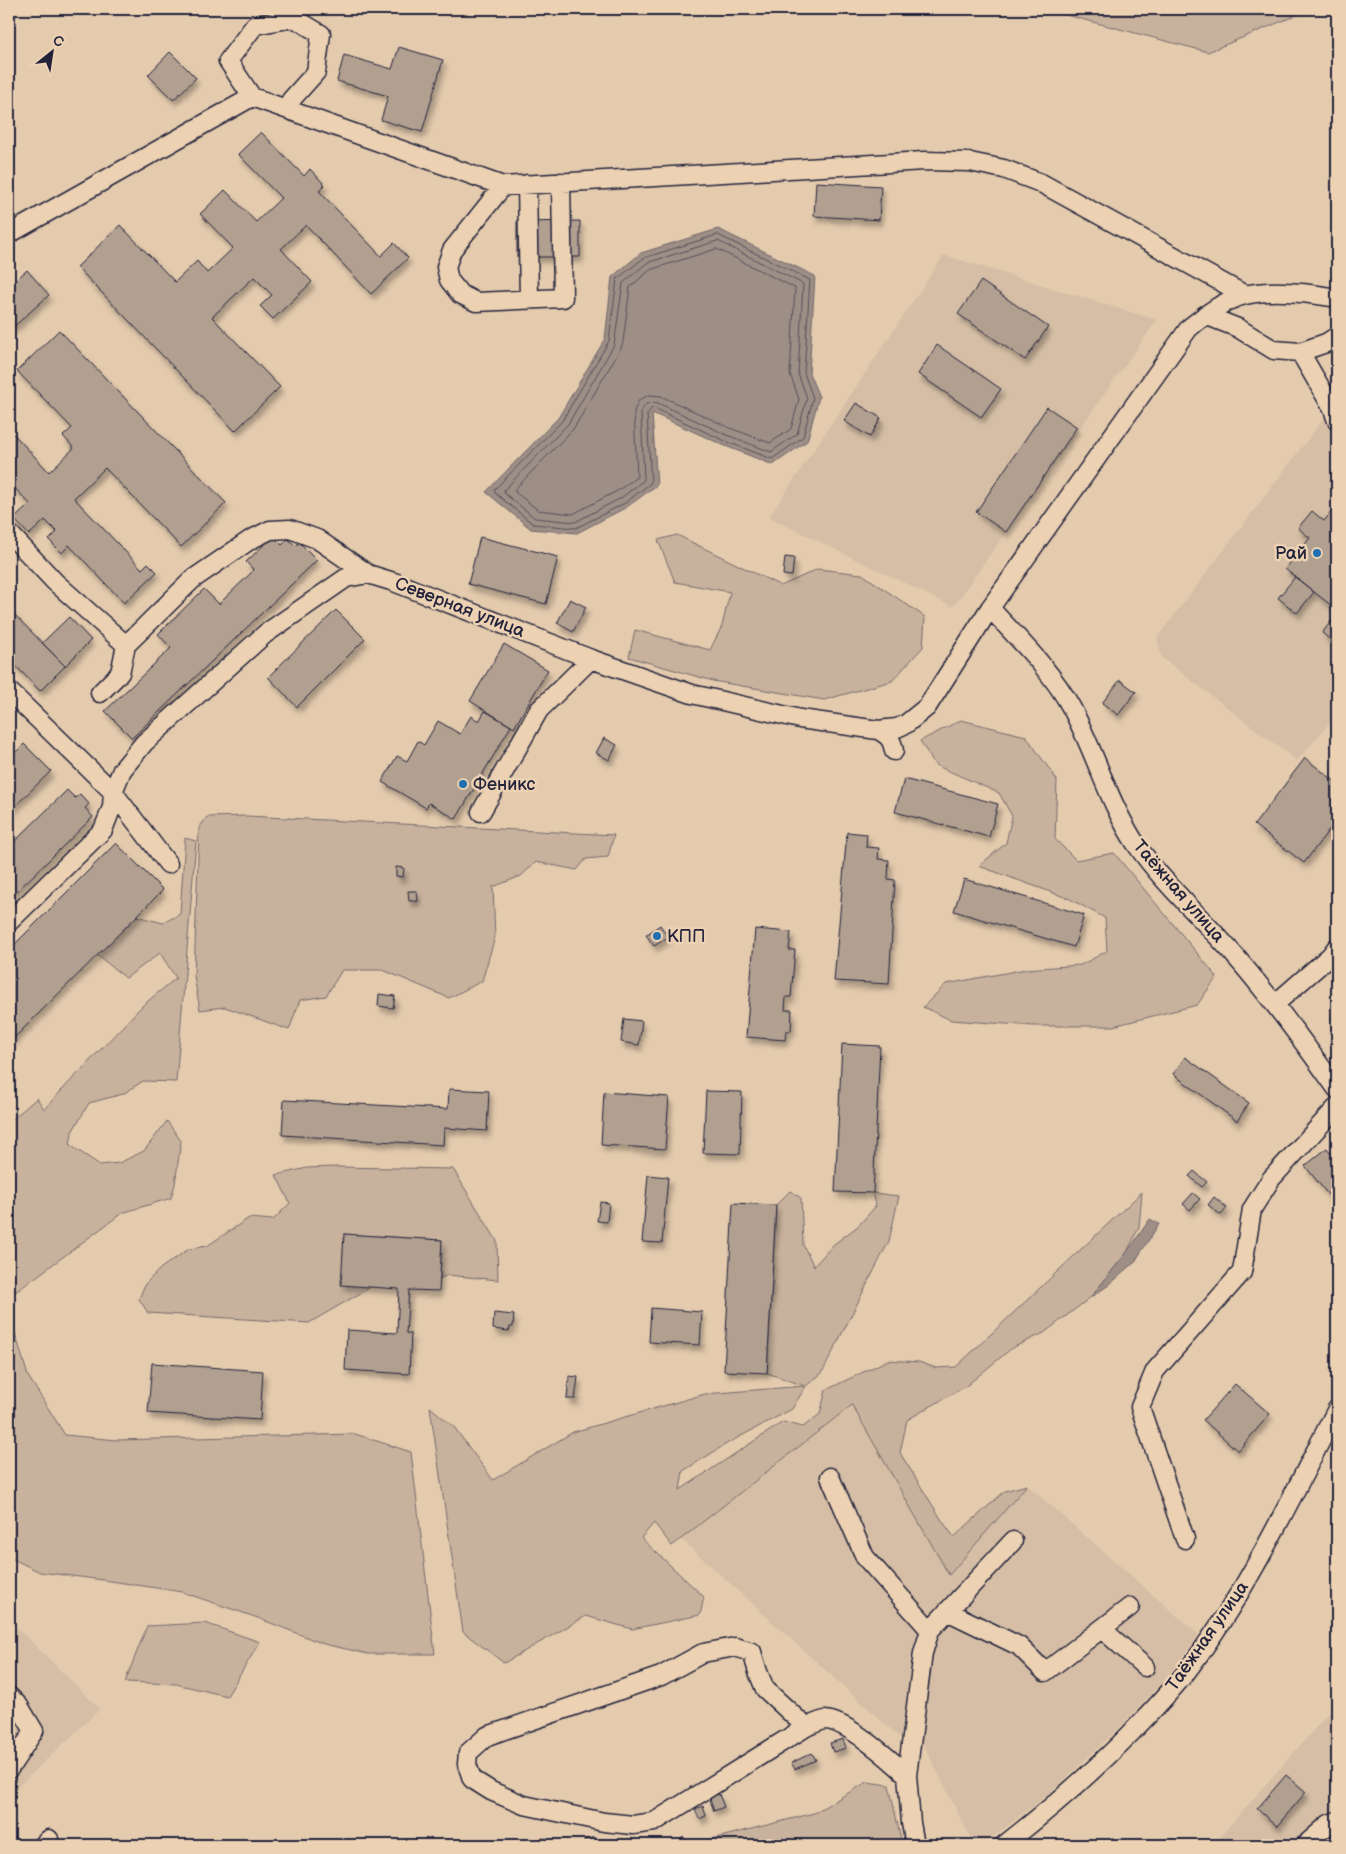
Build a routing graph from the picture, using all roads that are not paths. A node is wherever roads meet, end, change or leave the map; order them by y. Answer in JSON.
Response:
{"nodes":[{"id":1,"x":252,"y":97,"type":"junction"},
{"id":2,"x":287,"y":109,"type":"junction"},
{"id":3,"x":560,"y":182,"type":"junction"},
{"id":4,"x":528,"y":184,"type":"junction"},
{"id":5,"x":502,"y":186,"type":"junction"},
{"id":6,"x":9,"y":234,"type":"edge"},
{"id":7,"x":1245,"y":295,"type":"junction"},
{"id":8,"x":1337,"y":298,"type":"edge"},
{"id":9,"x":529,"y":299,"type":"junction"},
{"id":10,"x":1205,"y":315,"type":"junction"},
{"id":11,"x":1337,"y":336,"type":"edge"},
{"id":12,"x":1300,"y":352,"type":"junction"},
{"id":13,"x":1337,"y":420,"type":"edge"},
{"id":14,"x":9,"y":533,"type":"edge"},
{"id":15,"x":368,"y":574,"type":"junction"},
{"id":16,"x":990,"y":608,"type":"junction"},
{"id":17,"x":126,"y":645,"type":"junction"},
{"id":18,"x":591,"y":660,"type":"junction"},
{"id":19,"x":9,"y":691,"type":"edge"},
{"id":20,"x":100,"y":693,"type":"dead end"},
{"id":21,"x":878,"y":730,"type":"junction"},
{"id":22,"x":894,"y":751,"type":"dead end"},
{"id":23,"x":114,"y":792,"type":"junction"},
{"id":24,"x":481,"y":812,"type":"dead end"},
{"id":25,"x":168,"y":864,"type":"dead end"},
{"id":26,"x":9,"y":922,"type":"edge"},
{"id":27,"x":1337,"y":947,"type":"edge"},
{"id":28,"x":1275,"y":1004,"type":"junction"},
{"id":29,"x":1337,"y":1089,"type":"edge"},
{"id":30,"x":1337,"y":1107,"type":"edge"},
{"id":31,"x":1337,"y":1408,"type":"edge"},
{"id":32,"x":830,"y":1477,"type":"dead end"},
{"id":33,"x":1185,"y":1539,"type":"dead end"},
{"id":34,"x":1013,"y":1541,"type":"dead end"},
{"id":35,"x":1130,"y":1607,"type":"dead end"},
{"id":36,"x":947,"y":1611,"type":"junction"},
{"id":37,"x":1102,"y":1629,"type":"junction"},
{"id":38,"x":930,"y":1630,"type":"junction"},
{"id":39,"x":1146,"y":1667,"type":"dead end"},
{"id":40,"x":9,"y":1696,"type":"edge"},
{"id":41,"x":806,"y":1727,"type":"junction"},
{"id":42,"x":9,"y":1769,"type":"edge"},
{"id":43,"x":907,"y":1775,"type":"junction"},
{"id":44,"x":1337,"y":1821,"type":"edge"},
{"id":45,"x":915,"y":1845,"type":"edge"},
{"id":46,"x":1004,"y":1845,"type":"edge"},
{"id":47,"x":1305,"y":1845,"type":"edge"}],
"edges":[{"from":1,"to":2,"type":"street"},
{"from":1,"to":2,"type":"street"},
{"from":1,"to":6,"type":"street"},
{"from":2,"to":5,"type":"street"},
{"from":3,"to":4,"type":"street"},
{"from":3,"to":7,"type":"street"},
{"from":3,"to":9,"type":"street"},
{"from":4,"to":5,"type":"street"},
{"from":4,"to":9,"type":"street"},
{"from":5,"to":9,"type":"street"},
{"from":7,"to":8,"type":"street"},
{"from":7,"to":10,"type":"street","name":"Северная улица"},
{"from":10,"to":12,"type":"street"},
{"from":10,"to":16,"type":"street","name":"Северная улица"},
{"from":11,"to":12,"type":"street"},
{"from":12,"to":13,"type":"street"},
{"from":14,"to":17,"type":"street"},
{"from":15,"to":17,"type":"street","name":"Северная улица"},
{"from":15,"to":18,"type":"street","name":"Северная улица"},
{"from":15,"to":23,"type":"street"},
{"from":16,"to":21,"type":"street","name":"Северная улица"},
{"from":16,"to":28,"type":"street","name":"Таёжная улица"},
{"from":17,"to":20,"type":"street"},
{"from":18,"to":21,"type":"street","name":"Северная улица"},
{"from":18,"to":24,"type":"street"},
{"from":19,"to":23,"type":"street"},
{"from":21,"to":22,"type":"street"},
{"from":23,"to":25,"type":"street"},
{"from":23,"to":26,"type":"street"},
{"from":27,"to":28,"type":"street"},
{"from":28,"to":29,"type":"street","name":"Таёжная улица"},
{"from":30,"to":33,"type":"street"},
{"from":31,"to":46,"type":"street","name":"Таёжная улица"},
{"from":32,"to":38,"type":"street"},
{"from":34,"to":36,"type":"street"},
{"from":35,"to":37,"type":"street"},
{"from":36,"to":37,"type":"street"},
{"from":36,"to":38,"type":"street"},
{"from":37,"to":39,"type":"street"},
{"from":38,"to":43,"type":"street"},
{"from":40,"to":42,"type":"street"},
{"from":41,"to":41,"type":"street"},
{"from":41,"to":43,"type":"street"},
{"from":43,"to":45,"type":"street"},
{"from":44,"to":47,"type":"street"}]}
